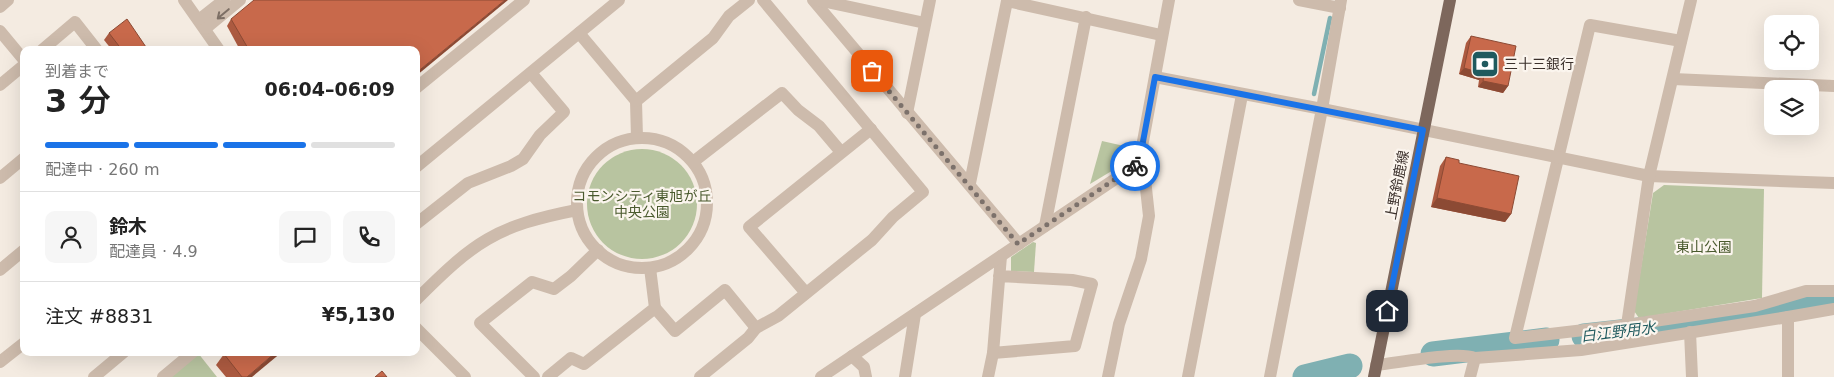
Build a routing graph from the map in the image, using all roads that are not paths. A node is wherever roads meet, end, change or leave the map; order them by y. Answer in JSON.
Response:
{"nodes":[{"id":1,"x":8,"y":0,"type":"edge"},
{"id":2,"x":184,"y":0,"type":"edge"},
{"id":3,"x":224,"y":0,"type":"edge"},
{"id":4,"x":240,"y":0,"type":"edge"},
{"id":5,"x":524,"y":0,"type":"edge"},
{"id":6,"x":619,"y":0,"type":"edge"},
{"id":7,"x":749,"y":0,"type":"edge"},
{"id":8,"x":763,"y":0,"type":"edge"},
{"id":9,"x":813,"y":0,"type":"edge"},
{"id":10,"x":817,"y":0,"type":"edge"},
{"id":11,"x":930,"y":0,"type":"edge"},
{"id":12,"x":1169,"y":0,"type":"edge"},
{"id":13,"x":1299,"y":0,"type":"edge"},
{"id":14,"x":1450,"y":0,"type":"edge"},
{"id":15,"x":1691,"y":0,"type":"edge"},
{"id":16,"x":847,"y":3,"type":"edge"},
{"id":17,"x":1341,"y":4,"type":"edge"},
{"id":18,"x":0,"y":7,"type":"edge"},
{"id":19,"x":1086,"y":17,"type":"junction"},
{"id":20,"x":925,"y":23,"type":"junction"},
{"id":21,"x":202,"y":24,"type":"junction"},
{"id":22,"x":0,"y":31,"type":"edge"},
{"id":23,"x":579,"y":34,"type":"junction"},
{"id":24,"x":1161,"y":34,"type":"junction"},
{"id":25,"x":1681,"y":42,"type":"junction"},
{"id":26,"x":47,"y":46,"type":"edge"},
{"id":27,"x":94,"y":46,"type":"edge"},
{"id":28,"x":216,"y":46,"type":"edge"},
{"id":29,"x":20,"y":55,"type":"edge"},
{"id":30,"x":20,"y":68,"type":"edge"},
{"id":31,"x":531,"y":73,"type":"junction"},
{"id":32,"x":1155,"y":77,"type":"junction"},
{"id":33,"x":1673,"y":79,"type":"junction"},
{"id":34,"x":0,"y":85,"type":"edge"},
{"id":35,"x":420,"y":85,"type":"edge"},
{"id":36,"x":1834,"y":86,"type":"edge"},
{"id":37,"x":1242,"y":95,"type":"junction"},
{"id":38,"x":636,"y":101,"type":"junction"},
{"id":39,"x":1322,"y":109,"type":"junction"},
{"id":40,"x":907,"y":113,"type":"junction"},
{"id":41,"x":870,"y":129,"type":"junction"},
{"id":42,"x":1423,"y":130,"type":"junction"},
{"id":43,"x":637,"y":138,"type":"junction"},
{"id":44,"x":840,"y":152,"type":"junction"},
{"id":45,"x":1557,"y":156,"type":"junction"},
{"id":46,"x":20,"y":161,"type":"edge"},
{"id":47,"x":693,"y":162,"type":"junction"},
{"id":48,"x":1139,"y":163,"type":"junction"},
{"id":49,"x":420,"y":164,"type":"edge"},
{"id":50,"x":1650,"y":176,"type":"junction"},
{"id":51,"x":0,"y":178,"type":"edge"},
{"id":52,"x":1834,"y":183,"type":"edge"},
{"id":53,"x":970,"y":184,"type":"junction"},
{"id":54,"x":577,"y":210,"type":"junction"},
{"id":55,"x":420,"y":221,"type":"edge"},
{"id":56,"x":1045,"y":226,"type":"junction"},
{"id":57,"x":1018,"y":244,"type":"junction"},
{"id":58,"x":598,"y":250,"type":"junction"},
{"id":59,"x":20,"y":253,"type":"edge"},
{"id":60,"x":1001,"y":256,"type":"junction"},
{"id":61,"x":650,"y":268,"type":"junction"},
{"id":62,"x":0,"y":270,"type":"edge"},
{"id":63,"x":999,"y":276,"type":"junction"},
{"id":64,"x":1834,"y":291,"type":"edge"},
{"id":65,"x":806,"y":293,"type":"junction"},
{"id":66,"x":420,"y":296,"type":"edge"},
{"id":67,"x":655,"y":308,"type":"junction"},
{"id":68,"x":1786,"y":309,"type":"junction"},
{"id":69,"x":1834,"y":310,"type":"edge"},
{"id":70,"x":915,"y":314,"type":"junction"},
{"id":71,"x":1627,"y":325,"type":"junction"},
{"id":72,"x":756,"y":328,"type":"junction"},
{"id":73,"x":420,"y":332,"type":"edge"},
{"id":74,"x":1690,"y":332,"type":"junction"},
{"id":75,"x":20,"y":346,"type":"edge"},
{"id":76,"x":992,"y":353,"type":"junction"},
{"id":77,"x":119,"y":356,"type":"edge"},
{"id":78,"x":188,"y":356,"type":"edge"},
{"id":79,"x":852,"y":356,"type":"junction"},
{"id":80,"x":1475,"y":358,"type":"junction"},
{"id":81,"x":0,"y":362,"type":"edge"},
{"id":82,"x":1375,"y":371,"type":"edge"},
{"id":83,"x":94,"y":377,"type":"edge"},
{"id":84,"x":163,"y":377,"type":"edge"},
{"id":85,"x":465,"y":377,"type":"edge"},
{"id":86,"x":534,"y":377,"type":"edge"},
{"id":87,"x":548,"y":377,"type":"edge"},
{"id":88,"x":700,"y":377,"type":"edge"},
{"id":89,"x":821,"y":377,"type":"edge"},
{"id":90,"x":866,"y":377,"type":"edge"},
{"id":91,"x":905,"y":377,"type":"edge"},
{"id":92,"x":988,"y":377,"type":"edge"},
{"id":93,"x":1108,"y":377,"type":"edge"},
{"id":94,"x":1188,"y":377,"type":"edge"},
{"id":95,"x":1270,"y":377,"type":"edge"},
{"id":96,"x":1470,"y":377,"type":"edge"},
{"id":97,"x":1692,"y":377,"type":"edge"},
{"id":98,"x":1788,"y":377,"type":"edge"}],
"edges":[{"from":1,"to":18,"type":"street"},
{"from":2,"to":21,"type":"street"},
{"from":3,"to":21,"type":"street"},
{"from":4,"to":21,"type":"street","one_way":true},
{"from":5,"to":35,"type":"street"},
{"from":6,"to":23,"type":"street"},
{"from":7,"to":38,"type":"street"},
{"from":8,"to":41,"type":"street"},
{"from":9,"to":40,"type":"street"},
{"from":10,"to":16,"type":"street"},
{"from":11,"to":20,"type":"street"},
{"from":12,"to":24,"type":"street"},
{"from":13,"to":17,"type":"street"},
{"from":14,"to":42,"type":"main road","name":"上野鈴鹿線"},
{"from":15,"to":25,"type":"street"},
{"from":16,"to":20,"type":"street"},
{"from":17,"to":39,"type":"street"},
{"from":19,"to":24,"type":"street"},
{"from":19,"to":53,"type":"street"},
{"from":19,"to":56,"type":"street"},
{"from":20,"to":40,"type":"street"},
{"from":21,"to":28,"type":"street"},
{"from":22,"to":29,"type":"street"},
{"from":23,"to":31,"type":"street"},
{"from":23,"to":38,"type":"street"},
{"from":24,"to":32,"type":"street"},
{"from":25,"to":33,"type":"street"},
{"from":25,"to":45,"type":"street"},
{"from":26,"to":27,"type":"street"},
{"from":30,"to":34,"type":"street"},
{"from":31,"to":49,"type":"street"},
{"from":31,"to":55,"type":"street"},
{"from":32,"to":37,"type":"street"},
{"from":32,"to":48,"type":"street"},
{"from":33,"to":36,"type":"street"},
{"from":33,"to":50,"type":"street"},
{"from":37,"to":39,"type":"street"},
{"from":37,"to":94,"type":"street"},
{"from":38,"to":43,"type":"street"},
{"from":39,"to":42,"type":"street"},
{"from":39,"to":95,"type":"street"},
{"from":40,"to":53,"type":"street"},
{"from":41,"to":44,"type":"street"},
{"from":41,"to":65,"type":"street"},
{"from":42,"to":45,"type":"street"},
{"from":42,"to":82,"type":"main road","name":"上野鈴鹿線"},
{"from":43,"to":47,"type":"street"},
{"from":43,"to":54,"type":"street"},
{"from":44,"to":47,"type":"street"},
{"from":44,"to":65,"type":"street"},
{"from":45,"to":50,"type":"street"},
{"from":45,"to":71,"type":"street"},
{"from":46,"to":51,"type":"street"},
{"from":47,"to":61,"type":"street"},
{"from":48,"to":56,"type":"street"},
{"from":48,"to":93,"type":"street"},
{"from":50,"to":52,"type":"street"},
{"from":50,"to":71,"type":"street"},
{"from":53,"to":57,"type":"street"},
{"from":54,"to":58,"type":"street"},
{"from":54,"to":66,"type":"street"},
{"from":56,"to":57,"type":"street"},
{"from":57,"to":60,"type":"street"},
{"from":58,"to":61,"type":"street"},
{"from":58,"to":86,"type":"street"},
{"from":59,"to":62,"type":"street"},
{"from":60,"to":63,"type":"street"},
{"from":60,"to":70,"type":"street"},
{"from":61,"to":67,"type":"street"},
{"from":63,"to":76,"type":"street"},
{"from":63,"to":76,"type":"street"},
{"from":64,"to":68,"type":"street"},
{"from":65,"to":72,"type":"street"},
{"from":67,"to":72,"type":"street"},
{"from":67,"to":87,"type":"street"},
{"from":68,"to":69,"type":"street"},
{"from":68,"to":71,"type":"street"},
{"from":68,"to":74,"type":"street"},
{"from":68,"to":98,"type":"street"},
{"from":70,"to":79,"type":"street"},
{"from":70,"to":91,"type":"street"},
{"from":72,"to":88,"type":"street"},
{"from":73,"to":85,"type":"street"},
{"from":74,"to":80,"type":"street"},
{"from":74,"to":97,"type":"street"},
{"from":75,"to":81,"type":"street"},
{"from":76,"to":92,"type":"street"},
{"from":77,"to":83,"type":"street"},
{"from":78,"to":84,"type":"street"},
{"from":79,"to":89,"type":"street"},
{"from":79,"to":90,"type":"street"},
{"from":80,"to":82,"type":"street"},
{"from":80,"to":96,"type":"street"}]}
